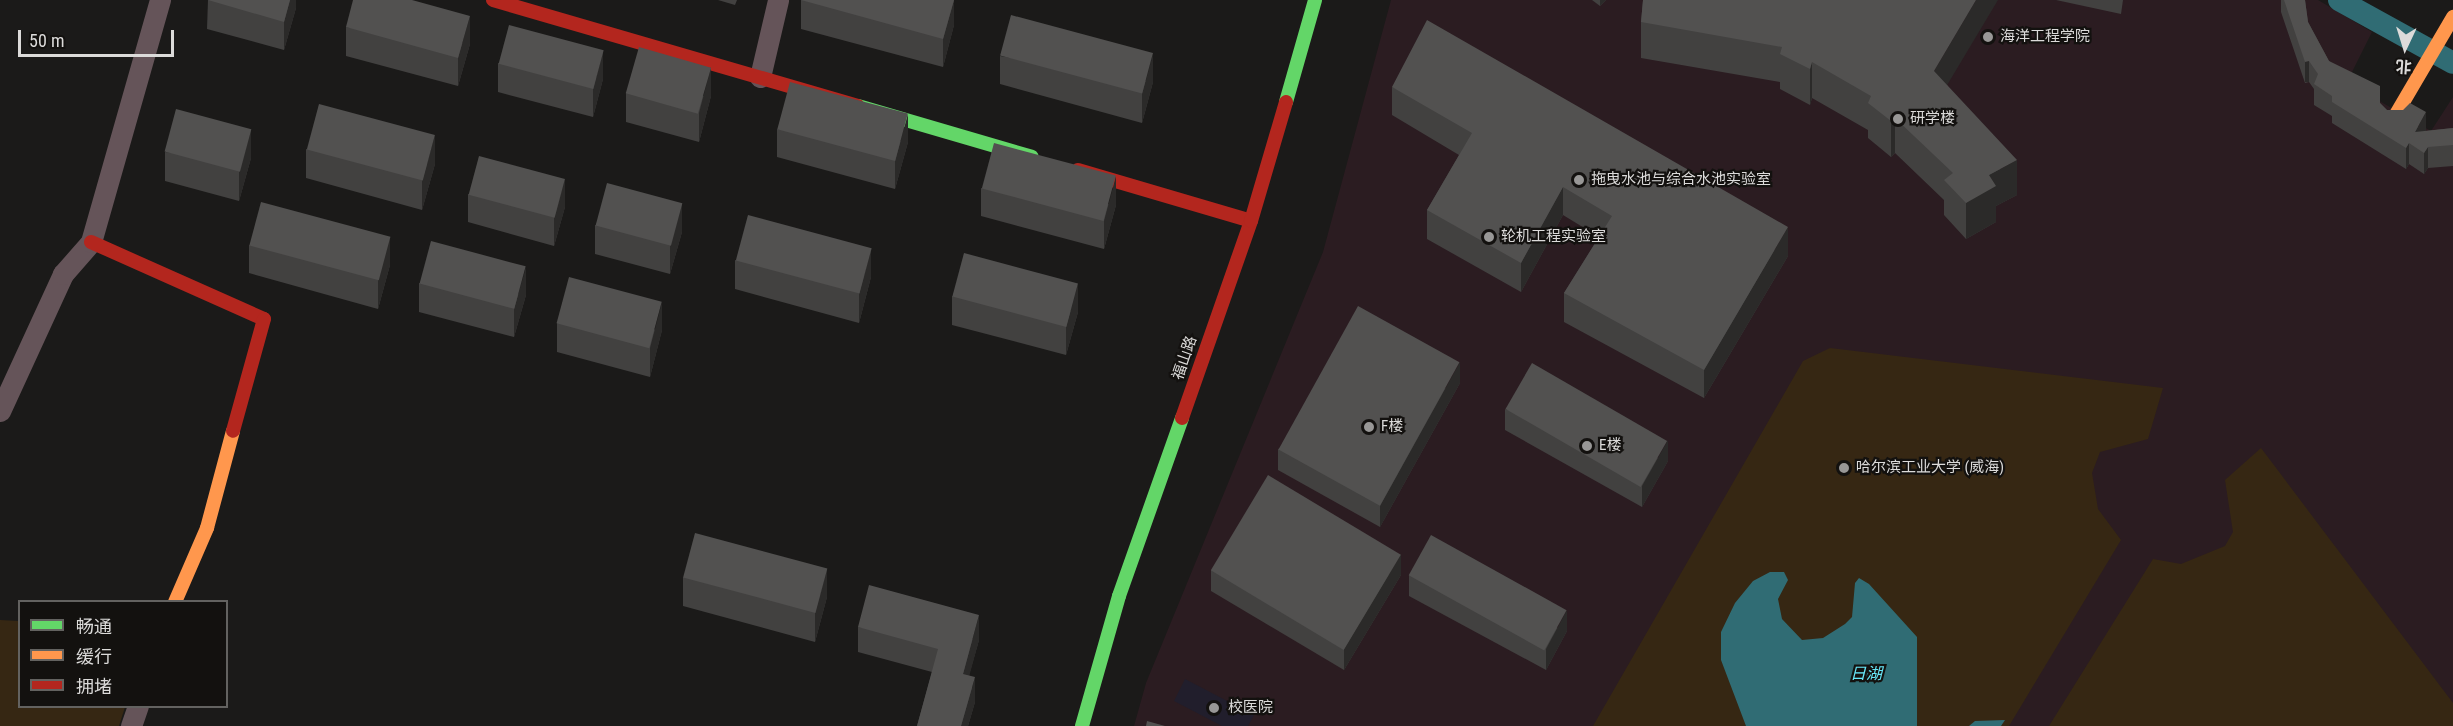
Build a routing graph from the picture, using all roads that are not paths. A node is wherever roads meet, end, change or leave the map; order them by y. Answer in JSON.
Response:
{"nodes":[{"id":1,"x":160,"y":0,"type":"edge"},
{"id":2,"x":493,"y":0,"type":"edge"},
{"id":3,"x":778,"y":0,"type":"edge"},
{"id":4,"x":1315,"y":0,"type":"edge"},
{"id":5,"x":519,"y":3,"type":"edge"},
{"id":6,"x":2453,"y":17,"type":"edge"},
{"id":7,"x":760,"y":77,"type":"junction"},
{"id":8,"x":2396,"y":116,"type":"edge"},
{"id":9,"x":1251,"y":221,"type":"junction"},
{"id":10,"x":91,"y":242,"type":"junction"},
{"id":11,"x":0,"y":411,"type":"edge"},
{"id":12,"x":176,"y":600,"type":"edge"},
{"id":13,"x":137,"y":708,"type":"edge"},
{"id":14,"x":131,"y":726,"type":"edge"},
{"id":15,"x":1082,"y":726,"type":"edge"}],
"edges":[{"from":1,"to":10,"type":"street"},
{"from":2,"to":5,"type":"street"},
{"from":3,"to":7,"type":"street"},
{"from":4,"to":9,"type":"street","name":"福山路"},
{"from":5,"to":7,"type":"street"},
{"from":6,"to":8,"type":"street"},
{"from":7,"to":9,"type":"street"},
{"from":9,"to":15,"type":"street","name":"福山路"},
{"from":10,"to":11,"type":"street"},
{"from":10,"to":12,"type":"street"},
{"from":13,"to":14,"type":"street"}]}
